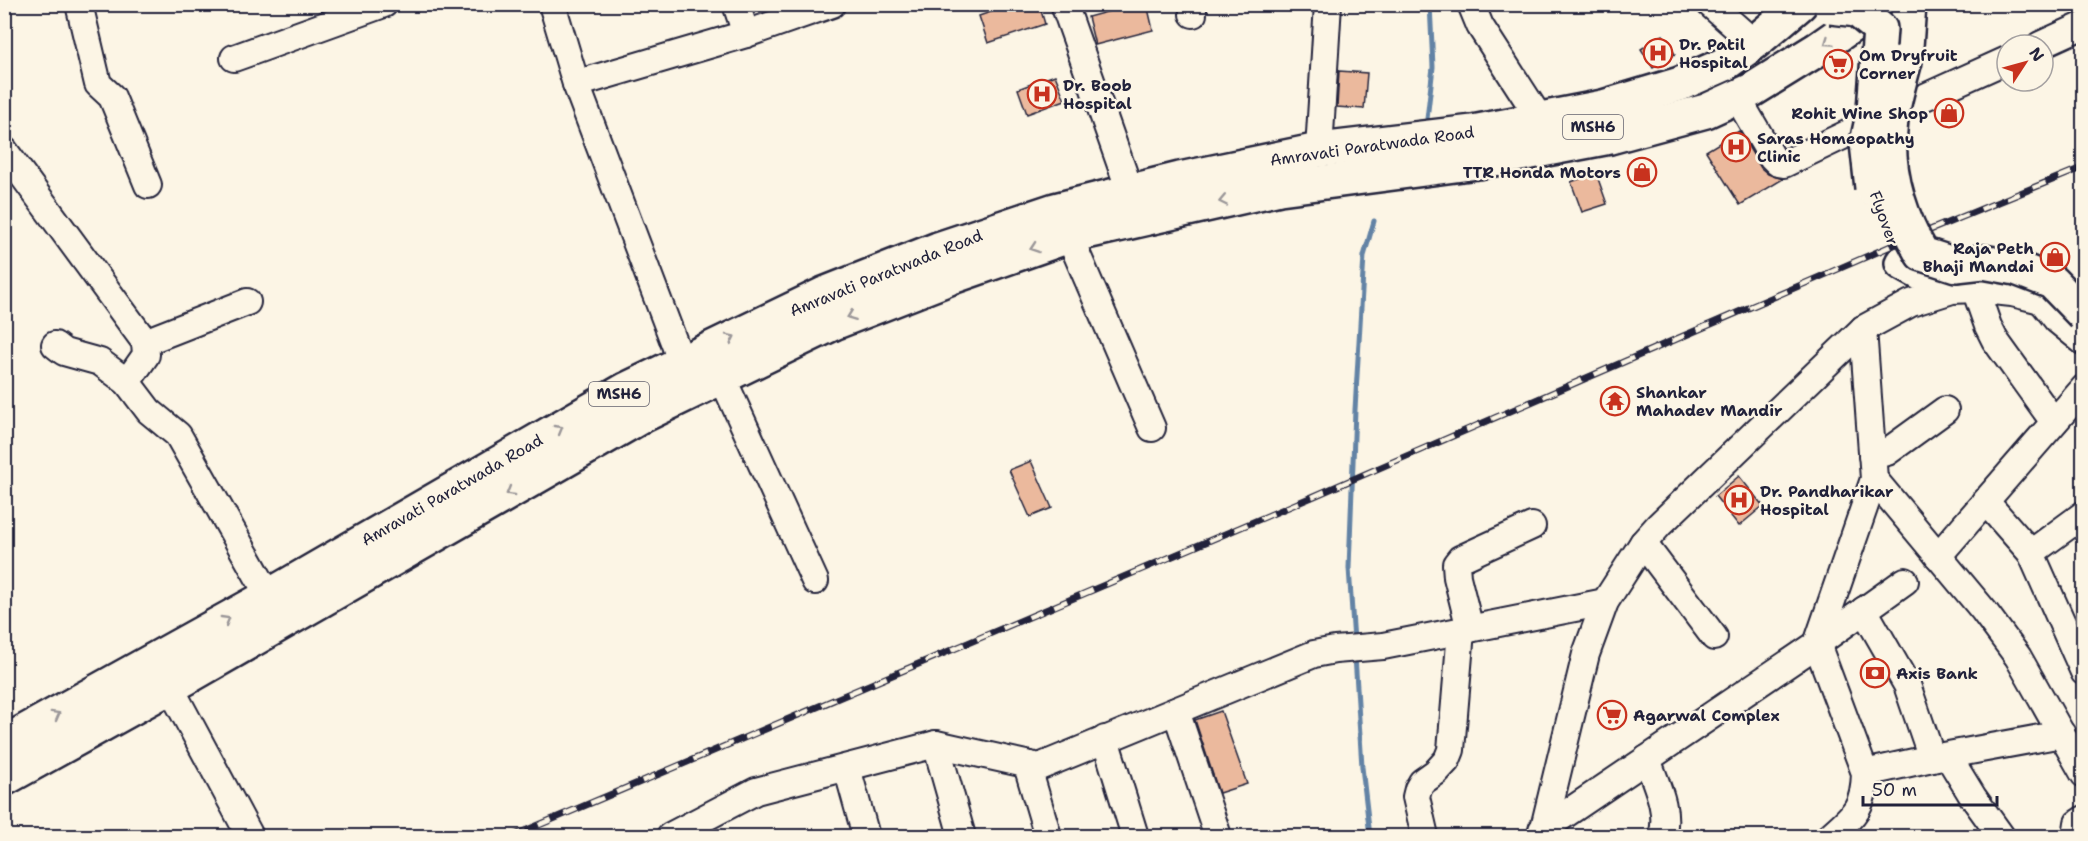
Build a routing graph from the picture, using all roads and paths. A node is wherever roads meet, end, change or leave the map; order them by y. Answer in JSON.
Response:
{"nodes":[{"id":1,"x":79,"y":4,"type":"edge"},
{"id":2,"x":93,"y":4,"type":"edge"},
{"id":3,"x":552,"y":4,"type":"edge"},
{"id":4,"x":736,"y":4,"type":"edge"},
{"id":5,"x":832,"y":4,"type":"edge"},
{"id":6,"x":1064,"y":4,"type":"edge"},
{"id":7,"x":1328,"y":4,"type":"edge"},
{"id":8,"x":1471,"y":4,"type":"edge"},
{"id":9,"x":1710,"y":4,"type":"edge"},
{"id":10,"x":1872,"y":4,"type":"edge"},
{"id":11,"x":1909,"y":4,"type":"edge"},
{"id":12,"x":382,"y":5,"type":"edge"},
{"id":13,"x":1822,"y":5,"type":"edge"},
{"id":14,"x":2084,"y":25,"type":"edge"},
{"id":15,"x":746,"y":33,"type":"junction"},
{"id":16,"x":2055,"y":38,"type":"edge"},
{"id":17,"x":1754,"y":43,"type":"junction"},
{"id":18,"x":1892,"y":56,"type":"junction"},
{"id":19,"x":234,"y":58,"type":"dead end"},
{"id":20,"x":1995,"y":65,"type":"edge"},
{"id":21,"x":576,"y":84,"type":"junction"},
{"id":22,"x":112,"y":97,"type":"junction"},
{"id":23,"x":1737,"y":97,"type":"junction"},
{"id":24,"x":1540,"y":119,"type":"junction"},
{"id":25,"x":4,"y":150,"type":"edge"},
{"id":26,"x":1303,"y":166,"type":"junction"},
{"id":27,"x":147,"y":184,"type":"dead end"},
{"id":28,"x":1135,"y":205,"type":"junction"},
{"id":29,"x":1069,"y":236,"type":"junction"},
{"id":30,"x":1966,"y":277,"type":"junction"},
{"id":31,"x":2042,"y":301,"type":"junction"},
{"id":32,"x":247,"y":302,"type":"dead end"},
{"id":33,"x":2084,"y":308,"type":"edge"},
{"id":34,"x":2084,"y":315,"type":"edge"},
{"id":35,"x":1863,"y":329,"type":"junction"},
{"id":36,"x":145,"y":342,"type":"junction"},
{"id":37,"x":2084,"y":342,"type":"edge"},
{"id":38,"x":55,"y":345,"type":"dead end"},
{"id":39,"x":699,"y":377,"type":"junction"},
{"id":40,"x":127,"y":382,"type":"junction"},
{"id":41,"x":2084,"y":388,"type":"edge"},
{"id":42,"x":1945,"y":410,"type":"dead end"},
{"id":43,"x":2054,"y":422,"type":"junction"},
{"id":44,"x":1152,"y":428,"type":"dead end"},
{"id":45,"x":1873,"y":468,"type":"junction"},
{"id":46,"x":1985,"y":501,"type":"junction"},
{"id":47,"x":2084,"y":514,"type":"edge"},
{"id":48,"x":1532,"y":526,"type":"dead end"},
{"id":49,"x":1643,"y":543,"type":"junction"},
{"id":50,"x":2031,"y":553,"type":"junction"},
{"id":51,"x":1938,"y":556,"type":"junction"},
{"id":52,"x":816,"y":581,"type":"dead end"},
{"id":53,"x":1905,"y":581,"type":"dead end"},
{"id":54,"x":268,"y":596,"type":"junction"},
{"id":55,"x":1605,"y":602,"type":"junction"},
{"id":56,"x":1864,"y":609,"type":"junction"},
{"id":57,"x":1466,"y":630,"type":"junction"},
{"id":58,"x":2076,"y":633,"type":"edge"},
{"id":59,"x":1714,"y":637,"type":"dead end"},
{"id":60,"x":1817,"y":644,"type":"junction"},
{"id":61,"x":2084,"y":672,"type":"edge"},
{"id":62,"x":170,"y":687,"type":"junction"},
{"id":63,"x":1176,"y":711,"type":"junction"},
{"id":64,"x":2062,"y":734,"type":"junction"},
{"id":65,"x":1105,"y":739,"type":"junction"},
{"id":66,"x":4,"y":743,"type":"edge"},
{"id":67,"x":936,"y":744,"type":"junction"},
{"id":68,"x":1940,"y":757,"type":"junction"},
{"id":69,"x":1647,"y":759,"type":"junction"},
{"id":70,"x":1027,"y":765,"type":"junction"},
{"id":71,"x":847,"y":768,"type":"junction"},
{"id":72,"x":7,"y":772,"type":"edge"},
{"id":73,"x":1865,"y":773,"type":"junction"},
{"id":74,"x":2084,"y":774,"type":"edge"},
{"id":75,"x":2084,"y":819,"type":"edge"},
{"id":76,"x":701,"y":829,"type":"edge"},
{"id":77,"x":1542,"y":833,"type":"edge"},
{"id":78,"x":250,"y":837,"type":"edge"},
{"id":79,"x":669,"y":837,"type":"edge"},
{"id":80,"x":866,"y":837,"type":"edge"},
{"id":81,"x":962,"y":837,"type":"edge"},
{"id":82,"x":1048,"y":837,"type":"edge"},
{"id":83,"x":1135,"y":837,"type":"edge"},
{"id":84,"x":1218,"y":837,"type":"edge"},
{"id":85,"x":1425,"y":837,"type":"edge"},
{"id":86,"x":1662,"y":837,"type":"edge"},
{"id":87,"x":1830,"y":837,"type":"edge"},
{"id":88,"x":2001,"y":837,"type":"edge"},
{"id":89,"x":2076,"y":837,"type":"edge"}],
"edges":[{"from":1,"to":22,"type":"street"},
{"from":2,"to":22,"type":"street"},
{"from":3,"to":21,"type":"street"},
{"from":4,"to":15,"type":"street"},
{"from":5,"to":15,"type":"street"},
{"from":6,"to":28,"type":"street"},
{"from":7,"to":26,"type":"street"},
{"from":8,"to":24,"type":"street"},
{"from":9,"to":17,"type":"street"},
{"from":10,"to":23,"type":"main road","number":"MSH6","one_way":true},
{"from":11,"to":18,"type":"main road","name":"Flyover"},
{"from":12,"to":19,"type":"street"},
{"from":13,"to":17,"type":"main road","name":"Amravati Paratwada Road","number":"MSH6"},
{"from":13,"to":18,"type":"main road","name":"Flyover","bridge":true},
{"from":13,"to":26,"type":"main road","name":"Amravati Paratwada Road","number":"MSH6"},
{"from":14,"to":16,"type":"street"},
{"from":15,"to":21,"type":"street"},
{"from":17,"to":24,"type":"main road","name":"Amravati Paratwada Road","number":"MSH6"},
{"from":18,"to":30,"type":"main road","name":"Flyover","bridge":true},
{"from":18,"to":30,"type":"main road","name":"Flyover","bridge":true},
{"from":20,"to":23,"type":"street"},
{"from":21,"to":39,"type":"street"},
{"from":22,"to":27,"type":"street"},
{"from":23,"to":26,"type":"main road","number":"MSH6"},
{"from":24,"to":26,"type":"main road","name":"Amravati Paratwada Road","number":"MSH6"},
{"from":25,"to":36,"type":"street"},
{"from":26,"to":28,"type":"main road","name":"Amravati Paratwada Road","number":"MSH6"},
{"from":28,"to":29,"type":"main road","number":"MSH6"},
{"from":39,"to":28,"type":"main road","name":"Amravati Paratwada Road","number":"MSH6","one_way":true},
{"from":29,"to":39,"type":"main road","number":"MSH6","one_way":true},
{"from":29,"to":44,"type":"street"},
{"from":30,"to":31,"type":"street"},
{"from":30,"to":34,"type":"main road","name":"Flyover","bridge":true},
{"from":30,"to":35,"type":"street"},
{"from":30,"to":43,"type":"street"},
{"from":31,"to":33,"type":"street"},
{"from":31,"to":37,"type":"street"},
{"from":32,"to":36,"type":"street"},
{"from":35,"to":45,"type":"street"},
{"from":35,"to":49,"type":"street"},
{"from":36,"to":40,"type":"street"},
{"from":38,"to":40,"type":"street"},
{"from":39,"to":52,"type":"street"},
{"from":54,"to":39,"type":"main road","name":"Amravati Paratwada Road","number":"MSH6","one_way":true},
{"from":39,"to":62,"type":"main road","number":"MSH6","one_way":true},
{"from":40,"to":54,"type":"street"},
{"from":41,"to":43,"type":"street"},
{"from":42,"to":45,"type":"street"},
{"from":43,"to":46,"type":"street"},
{"from":45,"to":51,"type":"street"},
{"from":45,"to":60,"type":"street"},
{"from":46,"to":50,"type":"street"},
{"from":46,"to":51,"type":"street"},
{"from":47,"to":50,"type":"street"},
{"from":48,"to":57,"type":"street"},
{"from":49,"to":55,"type":"street"},
{"from":49,"to":59,"type":"street"},
{"from":50,"to":58,"type":"street"},
{"from":51,"to":64,"type":"street"},
{"from":53,"to":56,"type":"street"},
{"from":66,"to":54,"type":"main road","name":"Amravati Paratwada Road","number":"MSH6","one_way":true},
{"from":55,"to":57,"type":"street"},
{"from":55,"to":77,"type":"street"},
{"from":56,"to":60,"type":"street"},
{"from":56,"to":68,"type":"street"},
{"from":57,"to":63,"type":"street"},
{"from":57,"to":85,"type":"street"},
{"from":58,"to":61,"type":"street"},
{"from":60,"to":69,"type":"street"},
{"from":60,"to":73,"type":"street"},
{"from":62,"to":72,"type":"main road","number":"MSH6"},
{"from":62,"to":78,"type":"street"},
{"from":63,"to":65,"type":"street"},
{"from":63,"to":84,"type":"street"},
{"from":64,"to":68,"type":"street"},
{"from":64,"to":74,"type":"street"},
{"from":65,"to":70,"type":"street"},
{"from":65,"to":83,"type":"street"},
{"from":67,"to":70,"type":"street"},
{"from":67,"to":71,"type":"street"},
{"from":67,"to":81,"type":"street"},
{"from":68,"to":73,"type":"street"},
{"from":68,"to":88,"type":"street"},
{"from":69,"to":77,"type":"street"},
{"from":69,"to":86,"type":"street"},
{"from":70,"to":82,"type":"street"},
{"from":71,"to":76,"type":"street"},
{"from":71,"to":80,"type":"street"},
{"from":73,"to":87,"type":"street"},
{"from":75,"to":89,"type":"street"},
{"from":76,"to":79,"type":"street"}]}
